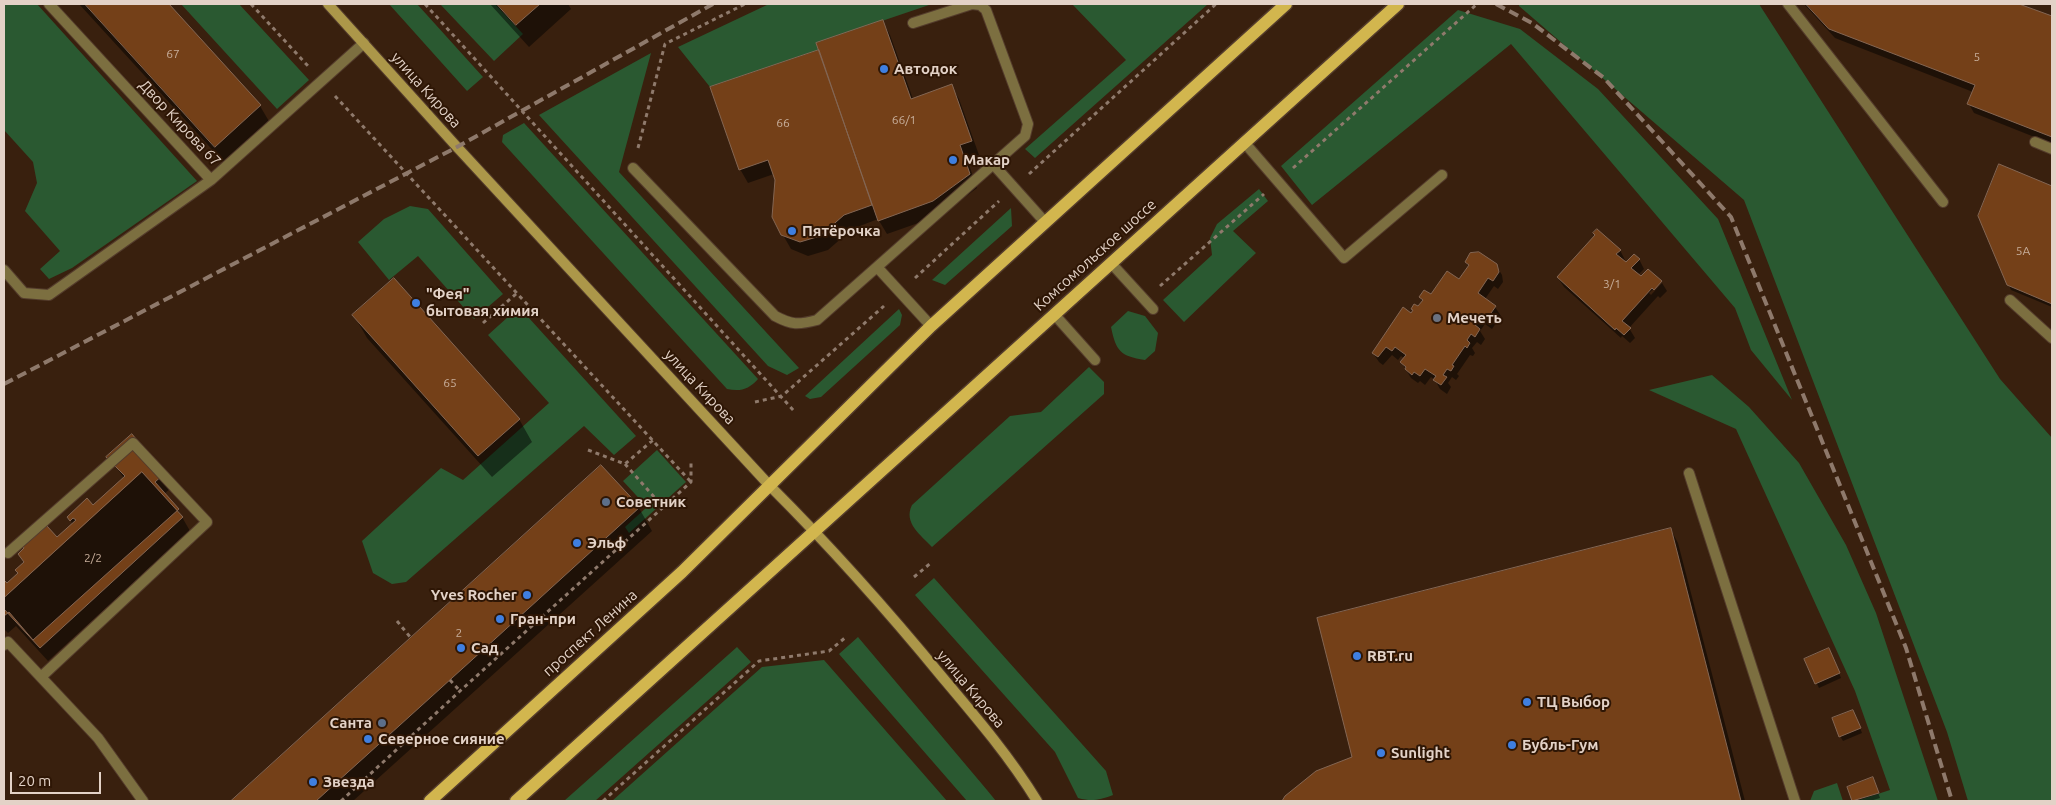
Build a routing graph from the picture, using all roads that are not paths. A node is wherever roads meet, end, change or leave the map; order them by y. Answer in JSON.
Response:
{"nodes":[{"id":1,"x":49,"y":4,"type":"edge"},
{"id":2,"x":328,"y":4,"type":"edge"},
{"id":3,"x":1286,"y":4,"type":"edge"},
{"id":4,"x":1398,"y":4,"type":"edge"},
{"id":5,"x":1788,"y":4,"type":"edge"},
{"id":6,"x":914,"y":22,"type":"dead end"},
{"id":7,"x":364,"y":43,"type":"junction"},
{"id":8,"x":1244,"y":142,"type":"junction"},
{"id":9,"x":2035,"y":142,"type":"dead end"},
{"id":10,"x":2052,"y":149,"type":"edge"},
{"id":11,"x":994,"y":164,"type":"junction"},
{"id":12,"x":633,"y":168,"type":"road end"},
{"id":13,"x":1442,"y":174,"type":"dead end"},
{"id":14,"x":211,"y":180,"type":"junction"},
{"id":15,"x":1943,"y":202,"type":"dead end"},
{"id":16,"x":1044,"y":221,"type":"junction"},
{"id":17,"x":1111,"y":263,"type":"junction"},
{"id":18,"x":877,"y":267,"type":"junction"},
{"id":19,"x":4,"y":270,"type":"edge"},
{"id":20,"x":2010,"y":300,"type":"dead end"},
{"id":21,"x":1153,"y":309,"type":"dead end"},
{"id":22,"x":1054,"y":314,"type":"junction"},
{"id":23,"x":931,"y":326,"type":"junction"},
{"id":24,"x":2052,"y":338,"type":"edge"},
{"id":25,"x":1096,"y":360,"type":"dead end"},
{"id":26,"x":1689,"y":474,"type":"dead end"},
{"id":27,"x":770,"y":486,"type":"junction"},
{"id":28,"x":814,"y":530,"type":"junction"},
{"id":29,"x":8,"y":553,"type":"dead end"},
{"id":30,"x":4,"y":645,"type":"edge"},
{"id":31,"x":40,"y":677,"type":"junction"},
{"id":32,"x":143,"y":801,"type":"edge"},
{"id":33,"x":430,"y":801,"type":"edge"},
{"id":34,"x":516,"y":801,"type":"edge"},
{"id":35,"x":1037,"y":801,"type":"edge"},
{"id":36,"x":1795,"y":801,"type":"edge"}],
"edges":[{"from":1,"to":14,"type":"lane","name":"Двор Кирова 67"},
{"from":2,"to":7,"type":"main road","name":"улица Кирова"},
{"from":3,"to":16,"type":"main road"},
{"from":4,"to":8,"type":"main road","name":"Комсомольское шоссе"},
{"from":5,"to":15,"type":"lane"},
{"from":6,"to":11,"type":"lane"},
{"from":7,"to":14,"type":"lane","name":"Двор Кирова 67"},
{"from":7,"to":27,"type":"main road","name":"улица Кирова"},
{"from":8,"to":13,"type":"lane"},
{"from":8,"to":17,"type":"main road","name":"Комсомольское шоссе"},
{"from":9,"to":10,"type":"lane"},
{"from":11,"to":16,"type":"lane"},
{"from":11,"to":18,"type":"lane"},
{"from":12,"to":18,"type":"lane"},
{"from":14,"to":19,"type":"lane"},
{"from":16,"to":23,"type":"main road"},
{"from":17,"to":21,"type":"lane"},
{"from":17,"to":22,"type":"main road","name":"Комсомольское шоссе"},
{"from":18,"to":23,"type":"lane"},
{"from":20,"to":24,"type":"lane"},
{"from":22,"to":25,"type":"lane"},
{"from":22,"to":28,"type":"main road","name":"Комсомольское шоссе"},
{"from":23,"to":27,"type":"main road"},
{"from":26,"to":36,"type":"lane"},
{"from":27,"to":28,"type":"main road","name":"улица Кирова"},
{"from":27,"to":33,"type":"main road","name":"проспект Ленина"},
{"from":28,"to":34,"type":"main road"},
{"from":28,"to":35,"type":"main road","name":"улица Кирова"},
{"from":29,"to":31,"type":"lane"},
{"from":30,"to":31,"type":"lane"},
{"from":31,"to":32,"type":"lane"}]}
